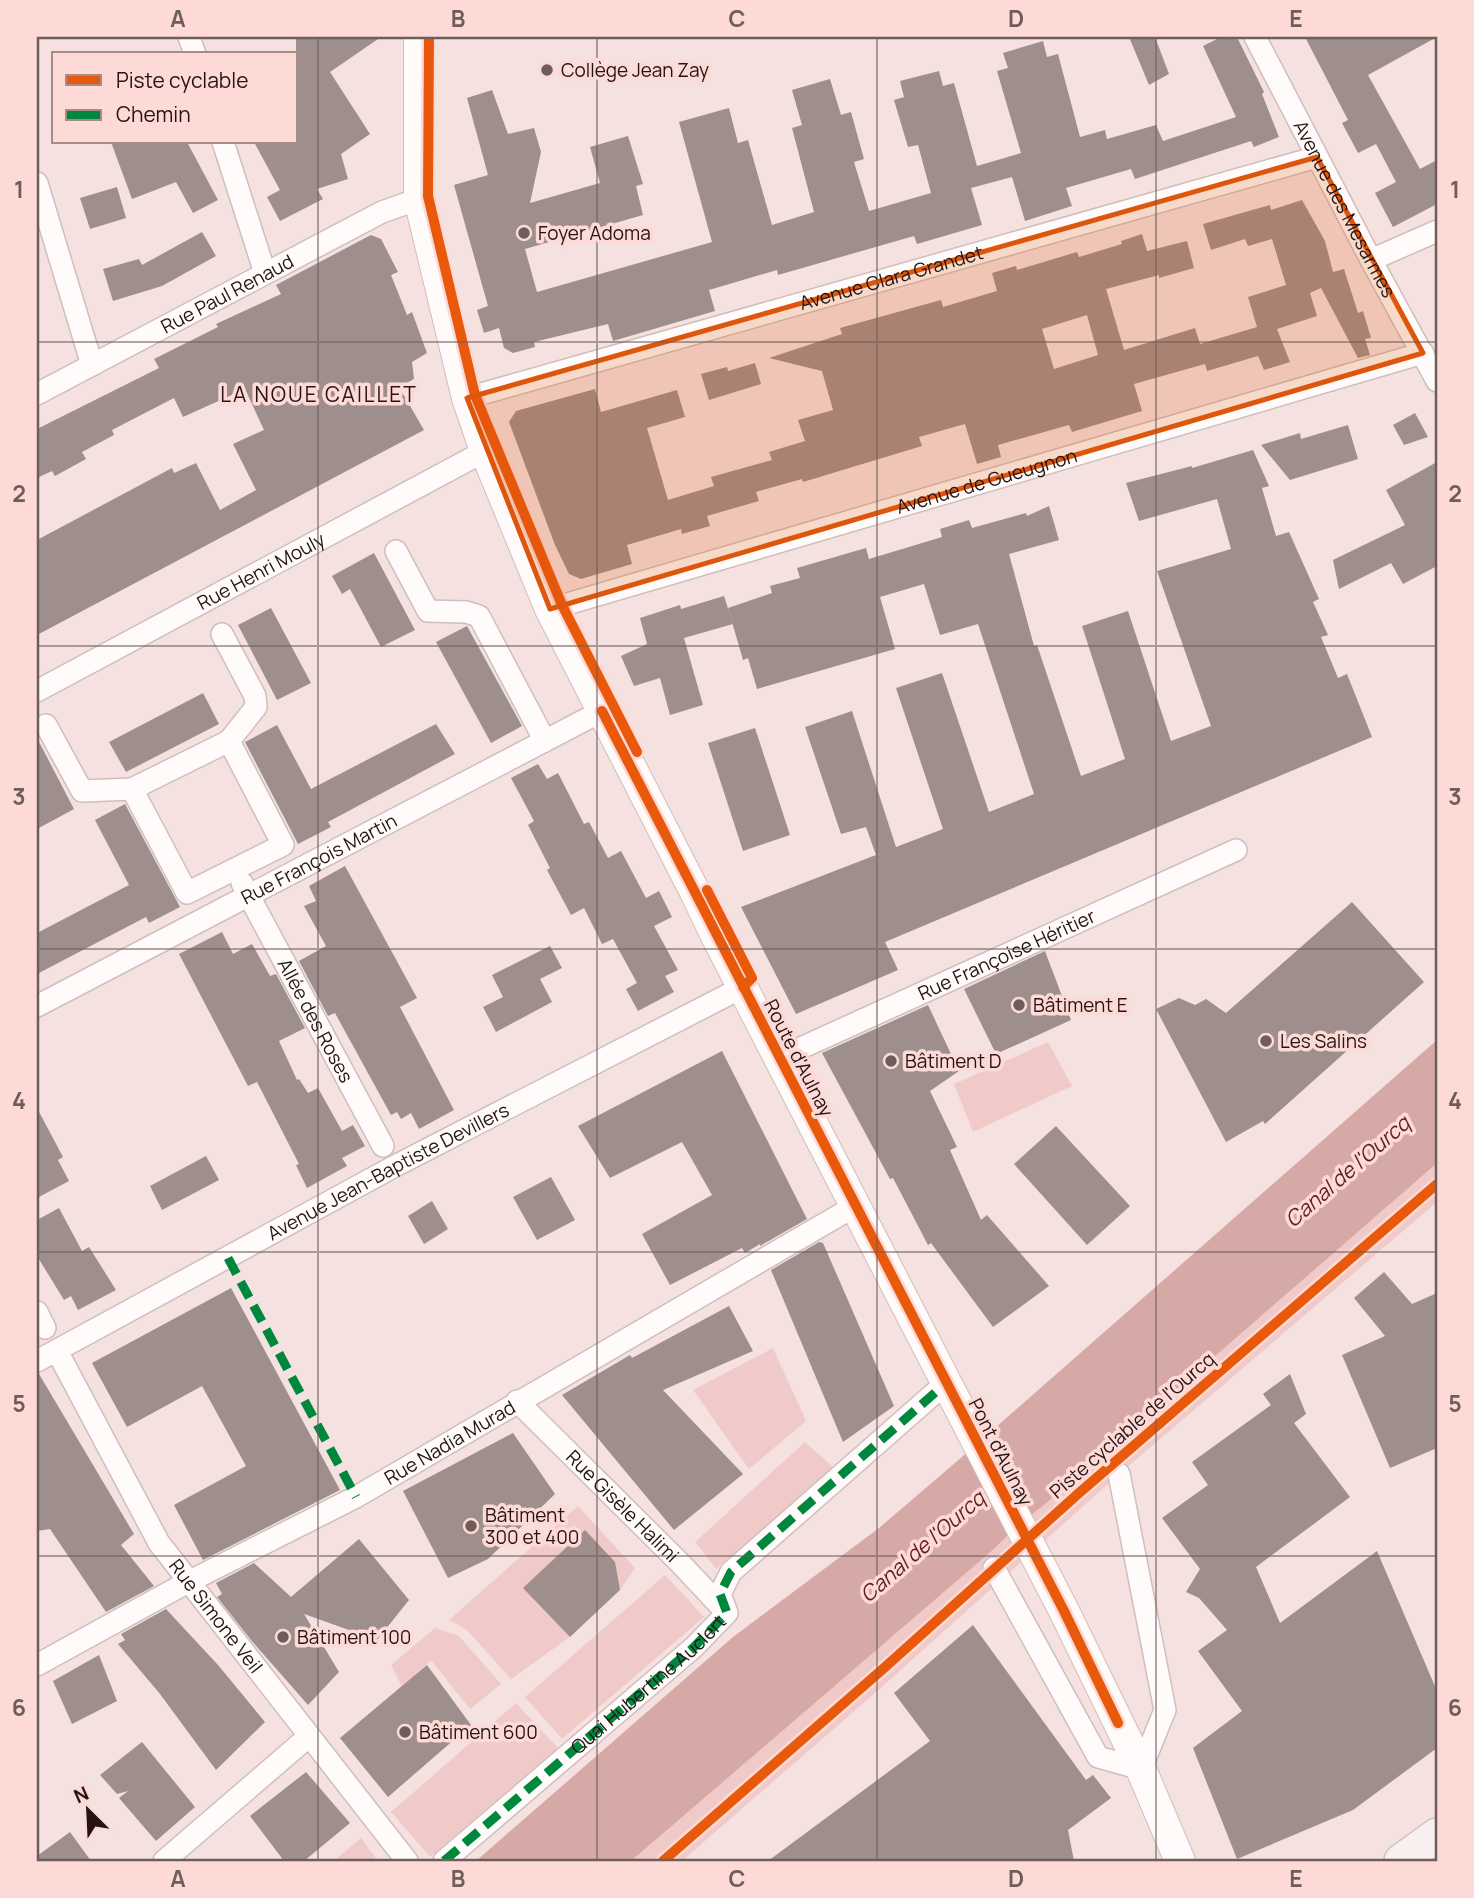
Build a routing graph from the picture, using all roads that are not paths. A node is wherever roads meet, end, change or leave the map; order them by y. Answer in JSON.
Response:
{"nodes":[{"id":1,"x":419,"y":37,"type":"edge"},
{"id":2,"x":1255,"y":37,"type":"edge"},
{"id":3,"x":224,"y":144,"type":"edge"},
{"id":4,"x":1317,"y":157,"type":"junction"},
{"id":5,"x":37,"y":183,"type":"edge"},
{"id":6,"x":419,"y":199,"type":"junction"},
{"id":7,"x":1437,"y":231,"type":"edge"},
{"id":8,"x":1371,"y":260,"type":"junction"},
{"id":9,"x":265,"y":273,"type":"junction"},
{"id":10,"x":1423,"y":353,"type":"junction"},
{"id":11,"x":92,"y":365,"type":"junction"},
{"id":12,"x":1437,"y":382,"type":"edge"},
{"id":13,"x":37,"y":394,"type":"edge"},
{"id":14,"x":467,"y":398,"type":"junction"},
{"id":15,"x":485,"y":451,"type":"junction"},
{"id":16,"x":396,"y":551,"type":"dead end"},
{"id":17,"x":550,"y":609,"type":"junction"},
{"id":18,"x":222,"y":634,"type":"dead end"},
{"id":19,"x":37,"y":691,"type":"edge"},
{"id":20,"x":602,"y":711,"type":"junction"},
{"id":21,"x":46,"y":725,"type":"dead end"},
{"id":22,"x":229,"y":741,"type":"junction"},
{"id":23,"x":545,"y":741,"type":"junction"},
{"id":24,"x":132,"y":789,"type":"junction"},
{"id":25,"x":1236,"y":850,"type":"dead end"},
{"id":26,"x":234,"y":869,"type":"junction"},
{"id":27,"x":249,"y":895,"type":"junction"},
{"id":28,"x":743,"y":988,"type":"junction"},
{"id":29,"x":37,"y":1006,"type":"edge"},
{"id":30,"x":779,"y":1058,"type":"junction"},
{"id":31,"x":383,"y":1146,"type":"dead end"},
{"id":32,"x":855,"y":1206,"type":"junction"},
{"id":33,"x":57,"y":1351,"type":"junction"},
{"id":34,"x":37,"y":1362,"type":"edge"},
{"id":35,"x":946,"y":1383,"type":"junction"},
{"id":36,"x":517,"y":1401,"type":"junction"},
{"id":37,"x":1119,"y":1474,"type":"dead end"},
{"id":38,"x":994,"y":1568,"type":"dead end"},
{"id":39,"x":188,"y":1582,"type":"junction"},
{"id":40,"x":727,"y":1614,"type":"junction"},
{"id":41,"x":37,"y":1665,"type":"edge"},
{"id":42,"x":308,"y":1737,"type":"junction"},
{"id":43,"x":1141,"y":1769,"type":"junction"},
{"id":44,"x":1437,"y":1835,"type":"edge"},
{"id":45,"x":164,"y":1861,"type":"edge"},
{"id":46,"x":407,"y":1861,"type":"edge"},
{"id":47,"x":444,"y":1861,"type":"edge"},
{"id":48,"x":1180,"y":1861,"type":"edge"},
{"id":49,"x":1401,"y":1861,"type":"edge"}],
"edges":[{"from":1,"to":6,"type":"street","name":"Route d'Aulnay"},
{"from":2,"to":4,"type":"street","name":"Avenue des Mesarmes"},
{"from":3,"to":9,"type":"street"},
{"from":4,"to":8,"type":"street","name":"Avenue des Mesarmes"},
{"from":4,"to":14,"type":"street","name":"Avenue Clara Grandet"},
{"from":5,"to":11,"type":"street"},
{"from":6,"to":9,"type":"street","name":"Rue Paul Renaud"},
{"from":6,"to":14,"type":"street","name":"Route d'Aulnay"},
{"from":7,"to":8,"type":"street"},
{"from":8,"to":10,"type":"street","name":"Avenue des Mesarmes"},
{"from":9,"to":11,"type":"street","name":"Rue Paul Renaud"},
{"from":10,"to":12,"type":"street","name":"Avenue des Mesarmes"},
{"from":10,"to":17,"type":"street","name":"Avenue de Gueugnon"},
{"from":11,"to":13,"type":"street","name":"Rue Paul Renaud"},
{"from":14,"to":15,"type":"street","name":"Route d'Aulnay"},
{"from":15,"to":17,"type":"street","name":"Route d'Aulnay"},
{"from":15,"to":19,"type":"street","name":"Rue Henri Mouly"},
{"from":16,"to":23,"type":"street"},
{"from":17,"to":20,"type":"street","name":"Route d'Aulnay"},
{"from":18,"to":22,"type":"street"},
{"from":20,"to":23,"type":"street","name":"Rue François Martin"},
{"from":20,"to":28,"type":"street","name":"Route d'Aulnay"},
{"from":21,"to":24,"type":"street"},
{"from":22,"to":24,"type":"street"},
{"from":22,"to":26,"type":"street"},
{"from":23,"to":27,"type":"street","name":"Rue François Martin"},
{"from":24,"to":26,"type":"street"},
{"from":25,"to":30,"type":"street","name":"Rue Françoise Héritier"},
{"from":26,"to":27,"type":"street","name":"Allée des Roses"},
{"from":27,"to":29,"type":"street","name":"Rue François Martin"},
{"from":27,"to":31,"type":"street","name":"Allée des Roses"},
{"from":28,"to":30,"type":"street","name":"Route d'Aulnay"},
{"from":28,"to":33,"type":"street","name":"Avenue Jean-Baptiste Devillers"},
{"from":30,"to":32,"type":"street","name":"Route d'Aulnay"},
{"from":32,"to":35,"type":"street","name":"Route d'Aulnay"},
{"from":32,"to":36,"type":"street","name":"Rue Nadia Murad"},
{"from":33,"to":34,"type":"street","name":"Avenue Jean-Baptiste Devillers"},
{"from":33,"to":39,"type":"street","name":"Rue Simone Veil"},
{"from":35,"to":40,"type":"street","name":"Quai Hubertine Auclert"},
{"from":35,"to":43,"type":"street","name":"Pont d'Aulnay"},
{"from":36,"to":39,"type":"street","name":"Rue Nadia Murad"},
{"from":36,"to":40,"type":"street","name":"Rue Gisèle Halimi"},
{"from":37,"to":43,"type":"street"},
{"from":38,"to":43,"type":"street"},
{"from":39,"to":41,"type":"street","name":"Rue Nadia Murad"},
{"from":39,"to":42,"type":"street","name":"Rue Simone Veil"},
{"from":40,"to":47,"type":"street","name":"Quai Hubertine Auclert"},
{"from":42,"to":45,"type":"street"},
{"from":42,"to":46,"type":"street","name":"Rue Simone Veil"},
{"from":43,"to":48,"type":"street"},
{"from":44,"to":49,"type":"main road"}]}
